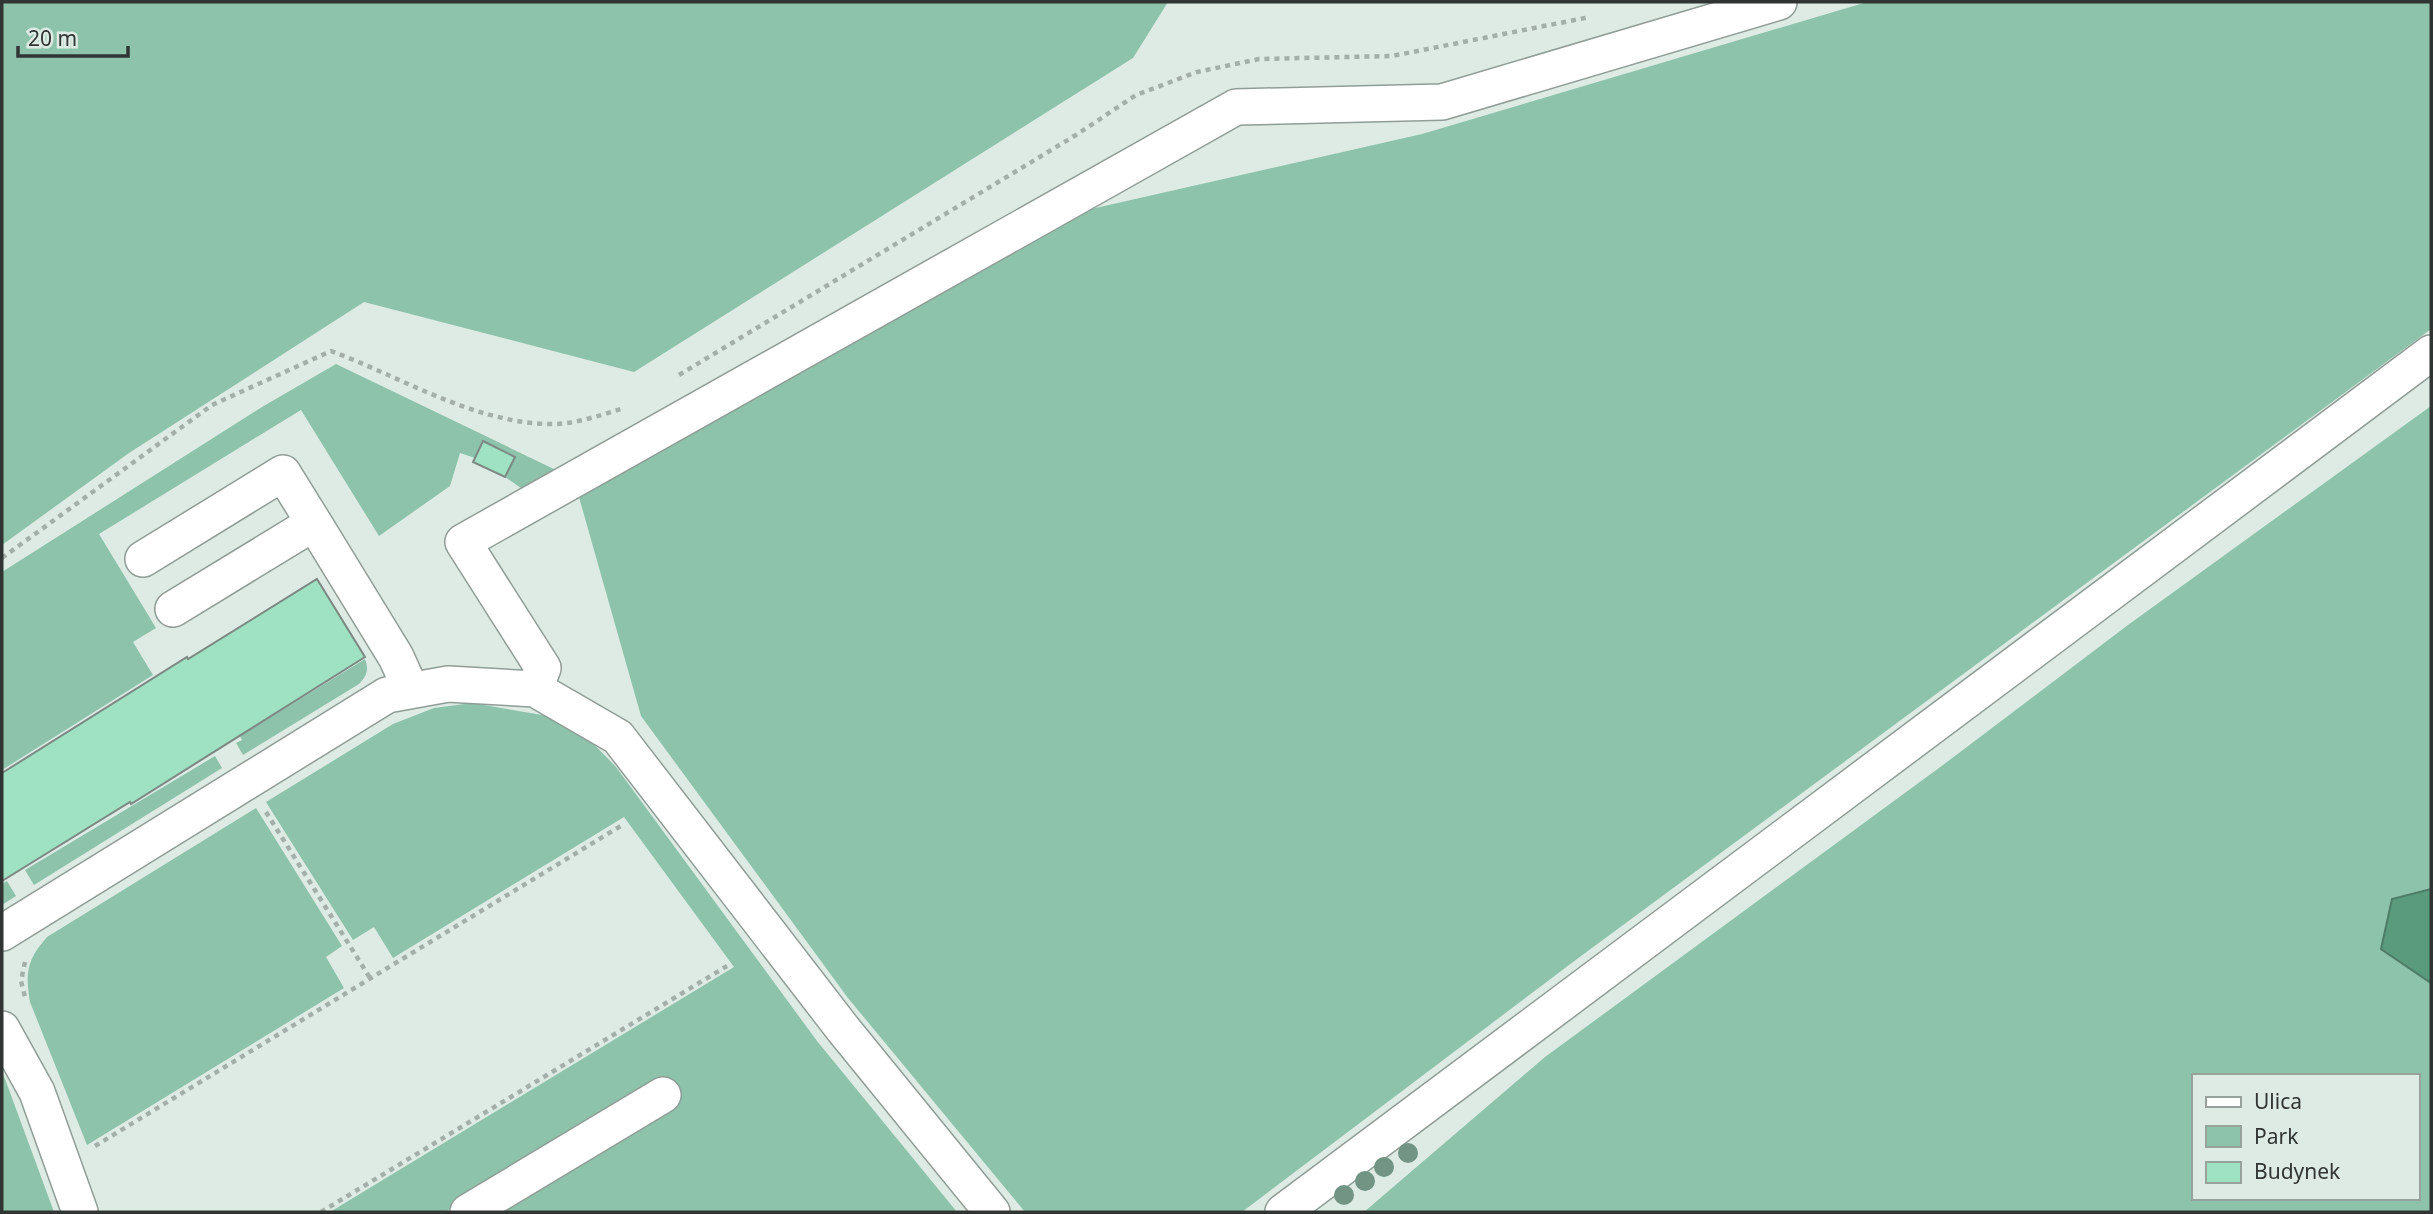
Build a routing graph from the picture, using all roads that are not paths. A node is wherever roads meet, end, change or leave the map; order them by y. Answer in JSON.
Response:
{"nodes":[{"id":1,"x":1779,"y":2,"type":"edge"},
{"id":2,"x":2431,"y":353,"type":"edge"},
{"id":3,"x":314,"y":523,"type":"junction"},
{"id":4,"x":143,"y":559,"type":"dead end"},
{"id":5,"x":173,"y":609,"type":"dead end"},
{"id":6,"x":535,"y":689,"type":"junction"},
{"id":7,"x":411,"y":690,"type":"junction"},
{"id":8,"x":15,"y":942,"type":"edge"},
{"id":9,"x":2,"y":1029,"type":"edge"},
{"id":10,"x":663,"y":1095,"type":"dead end"},
{"id":11,"x":79,"y":1212,"type":"edge"},
{"id":12,"x":468,"y":1212,"type":"edge"},
{"id":13,"x":992,"y":1212,"type":"edge"},
{"id":14,"x":1283,"y":1212,"type":"edge"}],
"edges":[{"from":1,"to":6,"type":"lane"},
{"from":2,"to":14,"type":"lane"},
{"from":3,"to":4,"type":"lane"},
{"from":3,"to":5,"type":"lane"},
{"from":3,"to":7,"type":"lane"},
{"from":6,"to":7,"type":"lane"},
{"from":6,"to":13,"type":"lane"},
{"from":7,"to":8,"type":"lane"},
{"from":9,"to":11,"type":"lane"},
{"from":10,"to":12,"type":"lane"}]}
